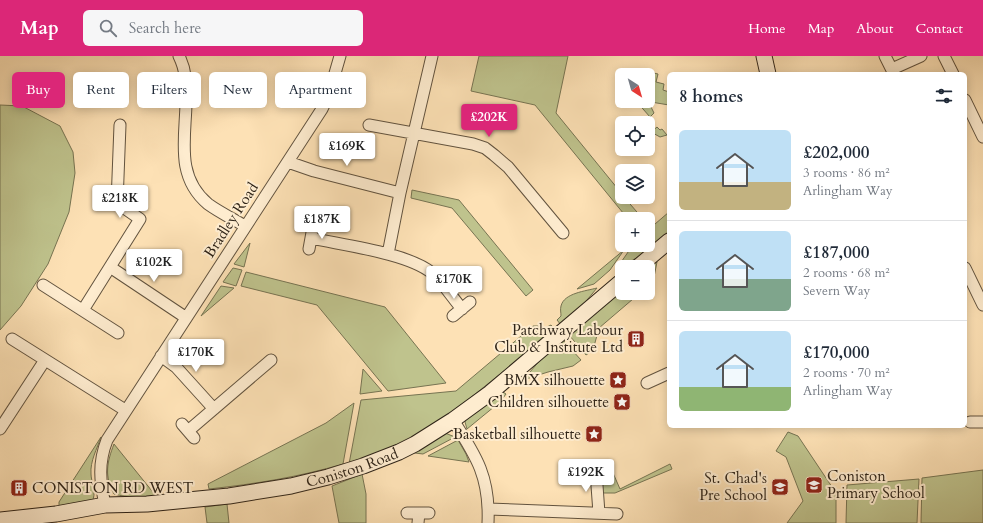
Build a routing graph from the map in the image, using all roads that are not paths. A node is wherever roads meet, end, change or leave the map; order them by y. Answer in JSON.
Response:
{"nodes":[{"id":1,"x":179,"y":56,"type":"edge"},
{"id":2,"x":340,"y":56,"type":"edge"},
{"id":3,"x":432,"y":56,"type":"edge"},
{"id":4,"x":764,"y":56,"type":"edge"},
{"id":5,"x":885,"y":56,"type":"edge"},
{"id":6,"x":921,"y":56,"type":"edge"},
{"id":7,"x":944,"y":56,"type":"edge"},
{"id":8,"x":768,"y":72,"type":"edge"},
{"id":9,"x":893,"y":72,"type":"edge"},
{"id":10,"x":952,"y":72,"type":"edge"},
{"id":11,"x":967,"y":104,"type":"edge"},
{"id":12,"x":120,"y":125,"type":"dead end"},
{"id":13,"x":369,"y":125,"type":"dead end"},
{"id":14,"x":415,"y":133,"type":"junction"},
{"id":15,"x":983,"y":137,"type":"edge"},
{"id":16,"x":288,"y":162,"type":"junction"},
{"id":17,"x":400,"y":193,"type":"junction"},
{"id":18,"x":244,"y":226,"type":"junction"},
{"id":19,"x":313,"y":227,"type":"dead end"},
{"id":20,"x":563,"y":232,"type":"dead end"},
{"id":21,"x":667,"y":243,"type":"edge"},
{"id":22,"x":388,"y":254,"type":"junction"},
{"id":23,"x":646,"y":260,"type":"edge"},
{"id":24,"x":110,"y":267,"type":"junction"},
{"id":25,"x":967,"y":272,"type":"edge"},
{"id":26,"x":43,"y":285,"type":"dead end"},
{"id":27,"x":615,"y":287,"type":"edge"},
{"id":28,"x":983,"y":305,"type":"edge"},
{"id":29,"x":462,"y":309,"type":"dead end"},
{"id":30,"x":83,"y":310,"type":"junction"},
{"id":31,"x":185,"y":317,"type":"junction"},
{"id":32,"x":118,"y":333,"type":"dead end"},
{"id":33,"x":12,"y":339,"type":"dead end"},
{"id":34,"x":161,"y":356,"type":"junction"},
{"id":35,"x":45,"y":360,"type":"junction"},
{"id":36,"x":271,"y":360,"type":"dead end"},
{"id":37,"x":667,"y":374,"type":"edge"},
{"id":38,"x":648,"y":383,"type":"dead end"},
{"id":39,"x":214,"y":409,"type":"junction"},
{"id":40,"x":125,"y":410,"type":"junction"},
{"id":41,"x":453,"y":420,"type":"junction"},
{"id":42,"x":970,"y":422,"type":"dead end"},
{"id":43,"x":983,"y":422,"type":"edge"},
{"id":44,"x":0,"y":429,"type":"edge"},
{"id":45,"x":188,"y":431,"type":"dead end"},
{"id":46,"x":596,"y":472,"type":"dead end"},
{"id":47,"x":105,"y":505,"type":"junction"},
{"id":48,"x":488,"y":509,"type":"junction"},
{"id":49,"x":407,"y":513,"type":"dead end"},
{"id":50,"x":599,"y":513,"type":"junction"},
{"id":51,"x":617,"y":514,"type":"dead end"},
{"id":52,"x":422,"y":516,"type":"edge"},
{"id":53,"x":0,"y":520,"type":"edge"},
{"id":54,"x":26,"y":521,"type":"edge"},
{"id":55,"x":488,"y":523,"type":"edge"}],
"edges":[{"from":1,"to":18,"type":"street"},
{"from":2,"to":16,"type":"street","name":"Bradley Road"},
{"from":3,"to":14,"type":"street"},
{"from":4,"to":8,"type":"street"},
{"from":5,"to":9,"type":"street"},
{"from":6,"to":9,"type":"street"},
{"from":7,"to":10,"type":"street"},
{"from":11,"to":15,"type":"street"},
{"from":12,"to":24,"type":"street"},
{"from":13,"to":14,"type":"street"},
{"from":14,"to":17,"type":"street"},
{"from":14,"to":20,"type":"street"},
{"from":16,"to":17,"type":"street"},
{"from":16,"to":18,"type":"street","name":"Bradley Road"},
{"from":17,"to":22,"type":"street"},
{"from":18,"to":31,"type":"street","name":"Bradley Road"},
{"from":19,"to":22,"type":"street"},
{"from":21,"to":23,"type":"street"},
{"from":22,"to":29,"type":"street"},
{"from":24,"to":30,"type":"street"},
{"from":24,"to":31,"type":"street"},
{"from":25,"to":28,"type":"street"},
{"from":26,"to":30,"type":"street"},
{"from":27,"to":41,"type":"street","name":"Coniston Road"},
{"from":30,"to":32,"type":"street"},
{"from":31,"to":34,"type":"street","name":"Bradley Road"},
{"from":33,"to":35,"type":"street"},
{"from":34,"to":39,"type":"street"},
{"from":34,"to":40,"type":"street","name":"Bradley Road"},
{"from":35,"to":40,"type":"street"},
{"from":35,"to":44,"type":"street"},
{"from":36,"to":39,"type":"street"},
{"from":37,"to":38,"type":"street"},
{"from":39,"to":45,"type":"street"},
{"from":40,"to":47,"type":"street","name":"Bradley Road"},
{"from":41,"to":47,"type":"street","name":"Coniston Road"},
{"from":41,"to":48,"type":"street"},
{"from":42,"to":43,"type":"street"},
{"from":46,"to":50,"type":"street"},
{"from":47,"to":54,"type":"street","name":"Coniston Road"},
{"from":48,"to":50,"type":"street"},
{"from":48,"to":55,"type":"street"},
{"from":49,"to":52,"type":"street"},
{"from":50,"to":51,"type":"street"},
{"from":53,"to":54,"type":"street","name":"Coniston Road"}]}
